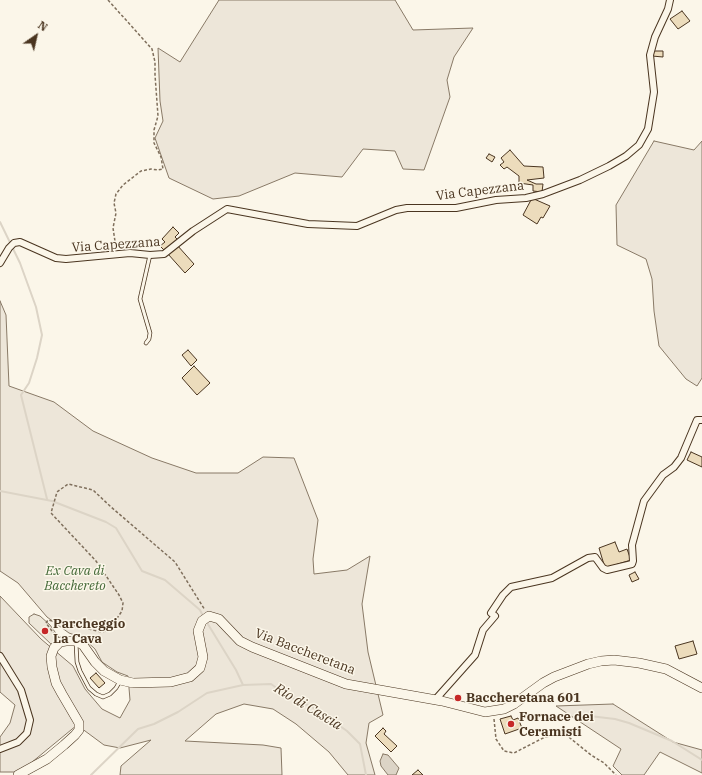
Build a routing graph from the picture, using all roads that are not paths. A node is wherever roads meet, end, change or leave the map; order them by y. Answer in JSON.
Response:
{"nodes":[{"id":1,"x":670,"y":0,"type":"edge"},
{"id":2,"x":150,"y":255,"type":"junction"},
{"id":3,"x":0,"y":263,"type":"edge"},
{"id":4,"x":146,"y":343,"type":"dead end"},
{"id":5,"x":702,"y":420,"type":"edge"},
{"id":6,"x":76,"y":641,"type":"junction"},
{"id":7,"x":0,"y":656,"type":"edge"},
{"id":8,"x":120,"y":680,"type":"junction"},
{"id":9,"x":702,"y":688,"type":"edge"},
{"id":10,"x":435,"y":700,"type":"junction"},
{"id":11,"x":0,"y":749,"type":"edge"},
{"id":12,"x":18,"y":775,"type":"edge"}],
"edges":[{"from":1,"to":2,"type":"street","name":"Via Capezzana"},
{"from":2,"to":3,"type":"street","name":"Via Capezzana"},
{"from":2,"to":4,"type":"lane"},
{"from":5,"to":10,"type":"street"},
{"from":6,"to":8,"type":"street"},
{"from":6,"to":8,"type":"lane"},
{"from":6,"to":12,"type":"street"},
{"from":7,"to":11,"type":"street"},
{"from":8,"to":10,"type":"street","name":"Via Baccheretana"},
{"from":9,"to":10,"type":"street","name":"Via Baccheretana"}]}
